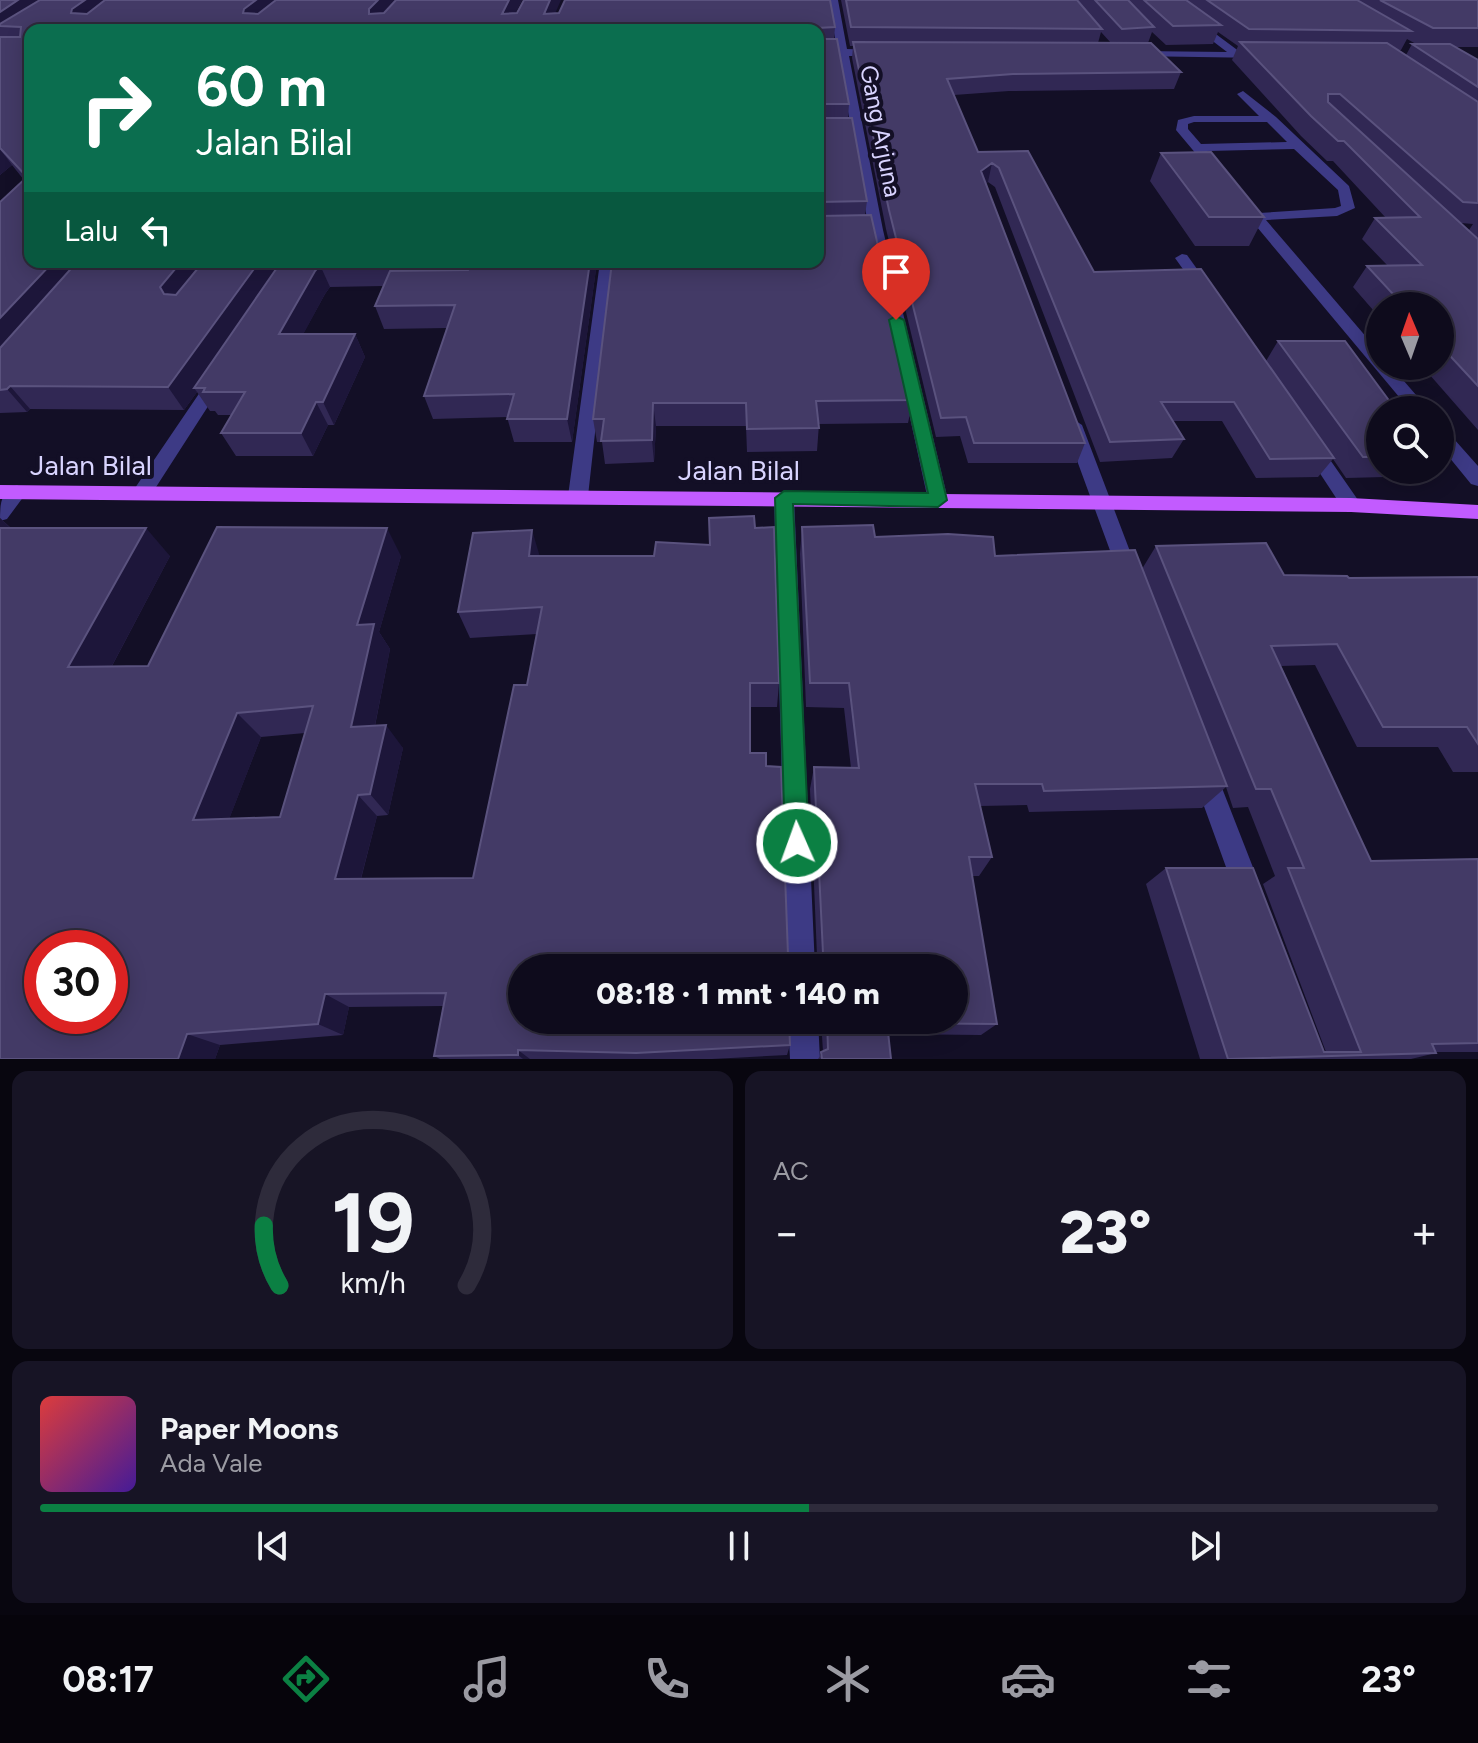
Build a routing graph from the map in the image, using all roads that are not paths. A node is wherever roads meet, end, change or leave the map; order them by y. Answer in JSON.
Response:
{"nodes":[{"id":1,"x":833,"y":0,"type":"edge"},
{"id":2,"x":1164,"y":0,"type":"edge"},
{"id":3,"x":824,"y":52,"type":"edge"},
{"id":4,"x":841,"y":53,"type":"junction"},
{"id":5,"x":888,"y":53,"type":"edge"},
{"id":6,"x":1125,"y":54,"type":"edge"},
{"id":7,"x":1238,"y":55,"type":"junction"},
{"id":8,"x":1270,"y":55,"type":"edge"},
{"id":9,"x":1243,"y":94,"type":"dead end"},
{"id":10,"x":1272,"y":119,"type":"junction"},
{"id":11,"x":1232,"y":133,"type":"junction"},
{"id":12,"x":1299,"y":145,"type":"junction"},
{"id":13,"x":1198,"y":148,"type":"junction"},
{"id":14,"x":1256,"y":217,"type":"junction"},
{"id":15,"x":1182,"y":258,"type":"dead end"},
{"id":16,"x":606,"y":268,"type":"edge"},
{"id":17,"x":1218,"y":310,"type":"edge"},
{"id":18,"x":1366,"y":347,"type":"edge"},
{"id":19,"x":228,"y":365,"type":"edge"},
{"id":20,"x":1394,"y":380,"type":"edge"},
{"id":21,"x":1408,"y":396,"type":"edge"},
{"id":22,"x":1069,"y":412,"type":"edge"},
{"id":23,"x":1297,"y":426,"type":"edge"},
{"id":24,"x":1454,"y":451,"type":"edge"},
{"id":25,"x":1478,"y":479,"type":"edge"},
{"id":26,"x":8,"y":492,"type":"edge"},
{"id":27,"x":142,"y":493,"type":"junction"},
{"id":28,"x":578,"y":496,"type":"junction"},
{"id":29,"x":784,"y":498,"type":"junction"},
{"id":30,"x":938,"y":500,"type":"junction"},
{"id":31,"x":1102,"y":502,"type":"junction"},
{"id":32,"x":1351,"y":505,"type":"junction"},
{"id":33,"x":1478,"y":512,"type":"edge"},
{"id":34,"x":0,"y":514,"type":"edge"},
{"id":35,"x":1141,"y":605,"type":"edge"},
{"id":36,"x":1196,"y":751,"type":"edge"},
{"id":37,"x":1257,"y":912,"type":"edge"},
{"id":38,"x":800,"y":954,"type":"edge"},
{"id":39,"x":804,"y":1034,"type":"edge"},
{"id":40,"x":805,"y":1059,"type":"edge"}],
"edges":[{"from":1,"to":4,"type":"street","name":"Gang Arjuna"},
{"from":2,"to":7,"type":"street"},
{"from":3,"to":4,"type":"street"},
{"from":4,"to":5,"type":"street"},
{"from":4,"to":30,"type":"street","name":"Gang Arjuna"},
{"from":6,"to":7,"type":"street"},
{"from":7,"to":8,"type":"street"},
{"from":9,"to":10,"type":"street"},
{"from":10,"to":11,"type":"street"},
{"from":10,"to":12,"type":"street"},
{"from":11,"to":12,"type":"street"},
{"from":11,"to":13,"type":"street"},
{"from":11,"to":13,"type":"street"},
{"from":12,"to":14,"type":"street"},
{"from":13,"to":14,"type":"street"},
{"from":14,"to":18,"type":"street"},
{"from":15,"to":17,"type":"street"},
{"from":16,"to":28,"type":"street"},
{"from":19,"to":27,"type":"street"},
{"from":20,"to":21,"type":"street"},
{"from":22,"to":31,"type":"street"},
{"from":23,"to":32,"type":"street"},
{"from":24,"to":25,"type":"street"},
{"from":26,"to":27,"type":"main road","name":"Jalan Bilal"},
{"from":26,"to":34,"type":"street"},
{"from":27,"to":28,"type":"main road","name":"Jalan Bilal"},
{"from":28,"to":29,"type":"main road","name":"Jalan Bilal"},
{"from":29,"to":30,"type":"main road","name":"Jalan Bilal"},
{"from":29,"to":38,"type":"street"},
{"from":30,"to":31,"type":"main road","name":"Jalan Bilal"},
{"from":31,"to":32,"type":"main road","name":"Jalan Bilal"},
{"from":31,"to":35,"type":"street"},
{"from":32,"to":33,"type":"main road","name":"Jalan Bilal"},
{"from":36,"to":37,"type":"street"},
{"from":39,"to":40,"type":"street"}]}
